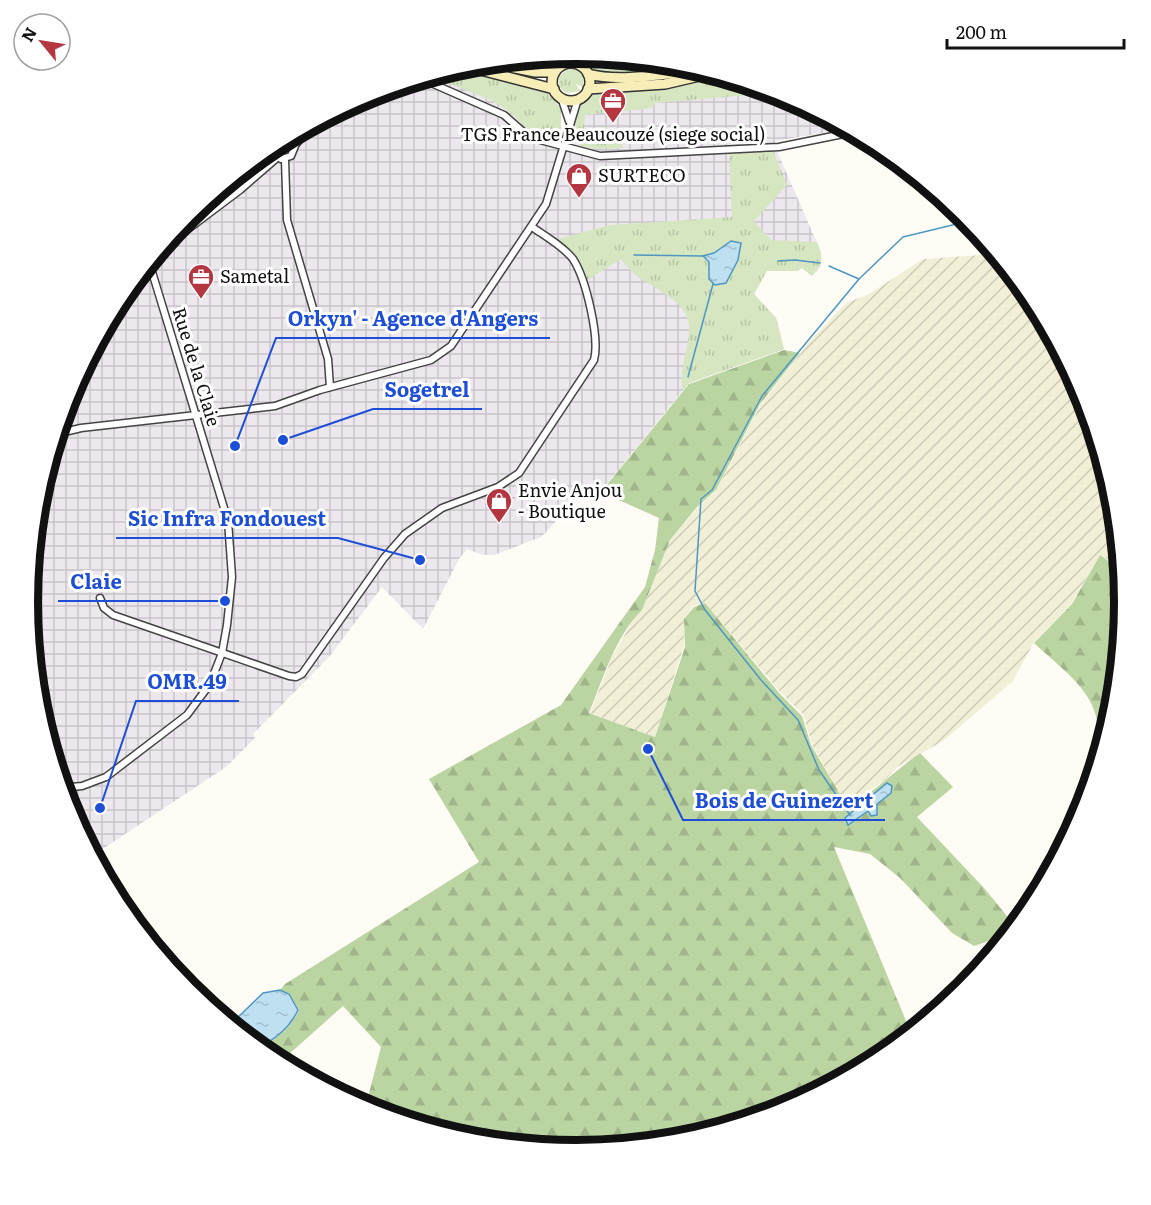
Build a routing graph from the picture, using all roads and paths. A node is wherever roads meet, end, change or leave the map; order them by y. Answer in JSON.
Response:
{"nodes":[{"id":1,"x":577,"y":64,"type":"joint"},
{"id":2,"x":558,"y":65,"type":"edge"},
{"id":3,"x":515,"y":68,"type":"edge"},
{"id":4,"x":558,"y":69,"type":"junction"},
{"id":5,"x":488,"y":72,"type":"edge"},
{"id":6,"x":667,"y":73,"type":"edge"},
{"id":7,"x":588,"y":74,"type":"junction"},
{"id":8,"x":693,"y":78,"type":"edge"},
{"id":9,"x":433,"y":84,"type":"edge"},
{"id":10,"x":554,"y":89,"type":"junction"},
{"id":11,"x":588,"y":89,"type":"junction"},
{"id":12,"x":561,"y":97,"type":"junction"},
{"id":13,"x":578,"y":99,"type":"junction"},
{"id":14,"x":569,"y":122,"type":"junction"},
{"id":15,"x":840,"y":135,"type":"edge"},
{"id":16,"x":297,"y":143,"type":"edge"},
{"id":17,"x":564,"y":147,"type":"junction"},
{"id":18,"x":280,"y":153,"type":"edge"},
{"id":19,"x":281,"y":159,"type":"junction"},
{"id":20,"x":532,"y":227,"type":"junction"},
{"id":21,"x":189,"y":228,"type":"edge"},
{"id":22,"x":152,"y":271,"type":"edge"},
{"id":23,"x":330,"y":387,"type":"junction"},
{"id":24,"x":195,"y":415,"type":"junction"},
{"id":25,"x":65,"y":432,"type":"edge"},
{"id":26,"x":100,"y":598,"type":"dead end"},
{"id":27,"x":222,"y":653,"type":"junction"},
{"id":28,"x":70,"y":787,"type":"edge"}],
"edges":[{"from":1,"to":4,"type":"main road"},
{"from":1,"to":7,"type":"main road"},
{"from":2,"to":4,"type":"street"},
{"from":3,"to":4,"type":"main road"},
{"from":4,"to":10,"type":"main road"},
{"from":5,"to":10,"type":"main road"},
{"from":6,"to":7,"type":"main road"},
{"from":7,"to":11,"type":"main road"},
{"from":8,"to":11,"type":"main road"},
{"from":9,"to":17,"type":"street"},
{"from":10,"to":12,"type":"main road"},
{"from":11,"to":13,"type":"main road"},
{"from":12,"to":13,"type":"main road"},
{"from":12,"to":14,"type":"street"},
{"from":13,"to":14,"type":"street"},
{"from":14,"to":17,"type":"street"},
{"from":15,"to":17,"type":"street"},
{"from":16,"to":19,"type":"street"},
{"from":17,"to":20,"type":"street"},
{"from":18,"to":19,"type":"street"},
{"from":19,"to":21,"type":"street"},
{"from":19,"to":23,"type":"street"},
{"from":20,"to":23,"type":"street"},
{"from":20,"to":27,"type":"street"},
{"from":22,"to":24,"type":"street","name":"Rue de la Claie"},
{"from":23,"to":24,"type":"street"},
{"from":24,"to":25,"type":"street"},
{"from":24,"to":27,"type":"street","name":"Rue de la Claie"},
{"from":26,"to":27,"type":"street"},
{"from":27,"to":28,"type":"street","name":"Rue de la Claie"}]}
